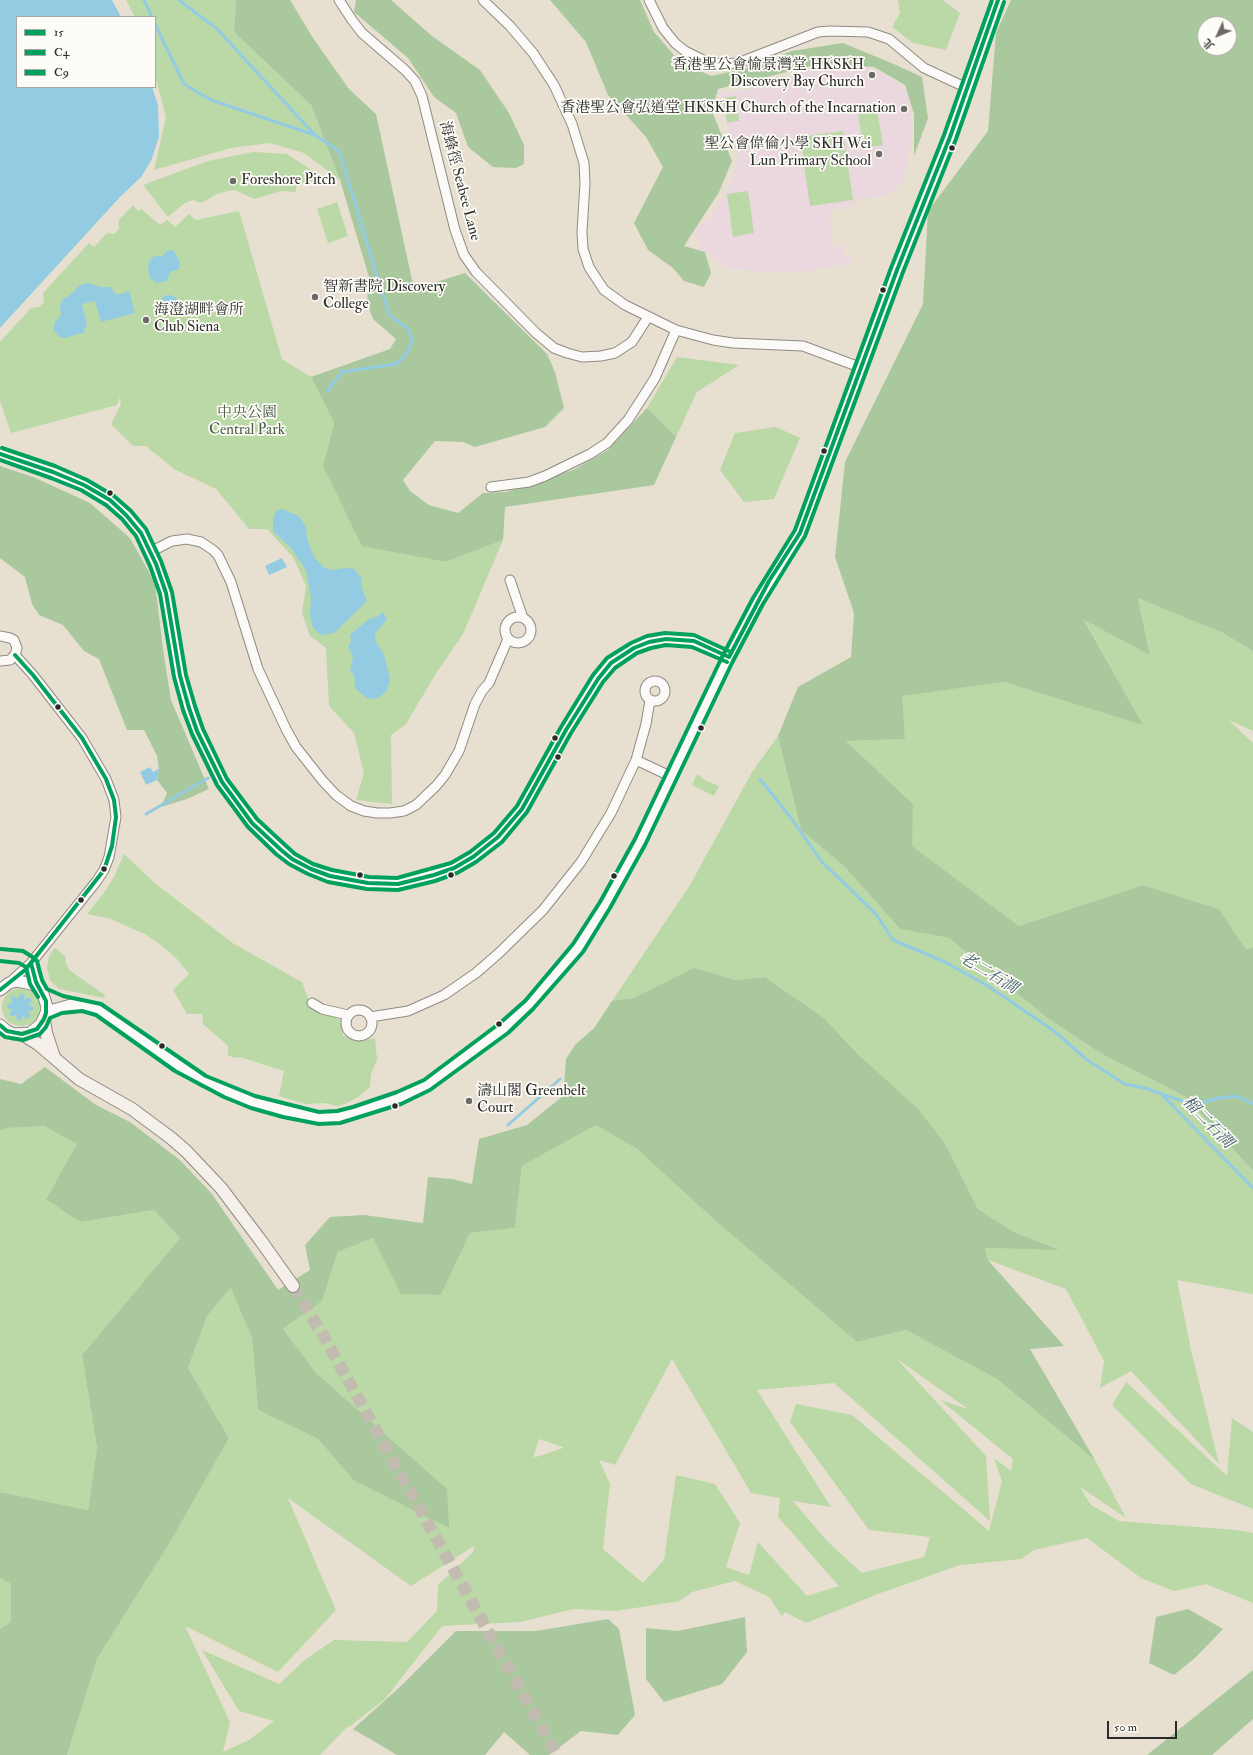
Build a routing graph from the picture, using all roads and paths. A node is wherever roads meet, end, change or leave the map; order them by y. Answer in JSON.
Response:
{"nodes":[{"id":1,"x":339,"y":0,"type":"edge"},
{"id":2,"x":483,"y":0,"type":"edge"},
{"id":3,"x":649,"y":0,"type":"edge"},
{"id":4,"x":998,"y":0,"type":"edge"},
{"id":5,"x":967,"y":88,"type":"junction"},
{"id":6,"x":648,"y":317,"type":"junction"},
{"id":7,"x":676,"y":330,"type":"junction"},
{"id":8,"x":862,"y":368,"type":"junction"},
{"id":9,"x":0,"y":454,"type":"edge"},
{"id":10,"x":491,"y":487,"type":"dead end"},
{"id":11,"x":150,"y":552,"type":"junction"},
{"id":12,"x":510,"y":580,"type":"dead end"},
{"id":13,"x":522,"y":618,"type":"junction"},
{"id":14,"x":0,"y":636,"type":"edge"},
{"id":15,"x":508,"y":640,"type":"junction"},
{"id":16,"x":15,"y":655,"type":"junction"},
{"id":17,"x":729,"y":657,"type":"junction"},
{"id":18,"x":0,"y":661,"type":"edge"},
{"id":19,"x":650,"y":700,"type":"dead end"},
{"id":20,"x":636,"y":760,"type":"junction"},
{"id":21,"x":672,"y":777,"type":"junction"},
{"id":22,"x":31,"y":963,"type":"junction"},
{"id":23,"x":4,"y":987,"type":"edge"},
{"id":24,"x":41,"y":991,"type":"junction"},
{"id":25,"x":312,"y":1003,"type":"dead end"},
{"id":26,"x":71,"y":1005,"type":"junction"},
{"id":27,"x":45,"y":1016,"type":"junction"},
{"id":28,"x":348,"y":1016,"type":"junction"},
{"id":29,"x":370,"y":1017,"type":"junction"},
{"id":30,"x":0,"y":1025,"type":"edge"},
{"id":31,"x":22,"y":1034,"type":"junction"},
{"id":32,"x":55,"y":1058,"type":"junction"},
{"id":33,"x":293,"y":1286,"type":"tunnel mouth"}],
"edges":[{"from":1,"to":6,"type":"street","name":"海蜂徑 Seabee Lane"},
{"from":2,"to":6,"type":"street"},
{"from":3,"to":5,"type":"street"},
{"from":4,"to":5,"type":"street"},
{"from":5,"to":8,"type":"street"},
{"from":6,"to":7,"type":"street"},
{"from":7,"to":8,"type":"street"},
{"from":7,"to":10,"type":"street"},
{"from":8,"to":17,"type":"street"},
{"from":9,"to":11,"type":"street"},
{"from":11,"to":15,"type":"street"},
{"from":11,"to":17,"type":"street"},
{"from":12,"to":13,"type":"street"},
{"from":13,"to":15,"type":"street"},
{"from":13,"to":15,"type":"street"},
{"from":14,"to":16,"type":"street"},
{"from":16,"to":18,"type":"street"},
{"from":16,"to":22,"type":"street"},
{"from":17,"to":21,"type":"street"},
{"from":19,"to":20,"type":"street"},
{"from":20,"to":21,"type":"street"},
{"from":20,"to":29,"type":"street"},
{"from":21,"to":26,"type":"street"},
{"from":22,"to":23,"type":"street"},
{"from":22,"to":24,"type":"street"},
{"from":23,"to":24,"type":"street"},
{"from":24,"to":26,"type":"street"},
{"from":24,"to":27,"type":"street"},
{"from":25,"to":28,"type":"street"},
{"from":26,"to":27,"type":"street"},
{"from":27,"to":31,"type":"street"},
{"from":27,"to":32,"type":"main road"},
{"from":28,"to":29,"type":"street"},
{"from":28,"to":29,"type":"street"},
{"from":30,"to":31,"type":"street"},
{"from":31,"to":32,"type":"main road"},
{"from":32,"to":33,"type":"main road"}]}
